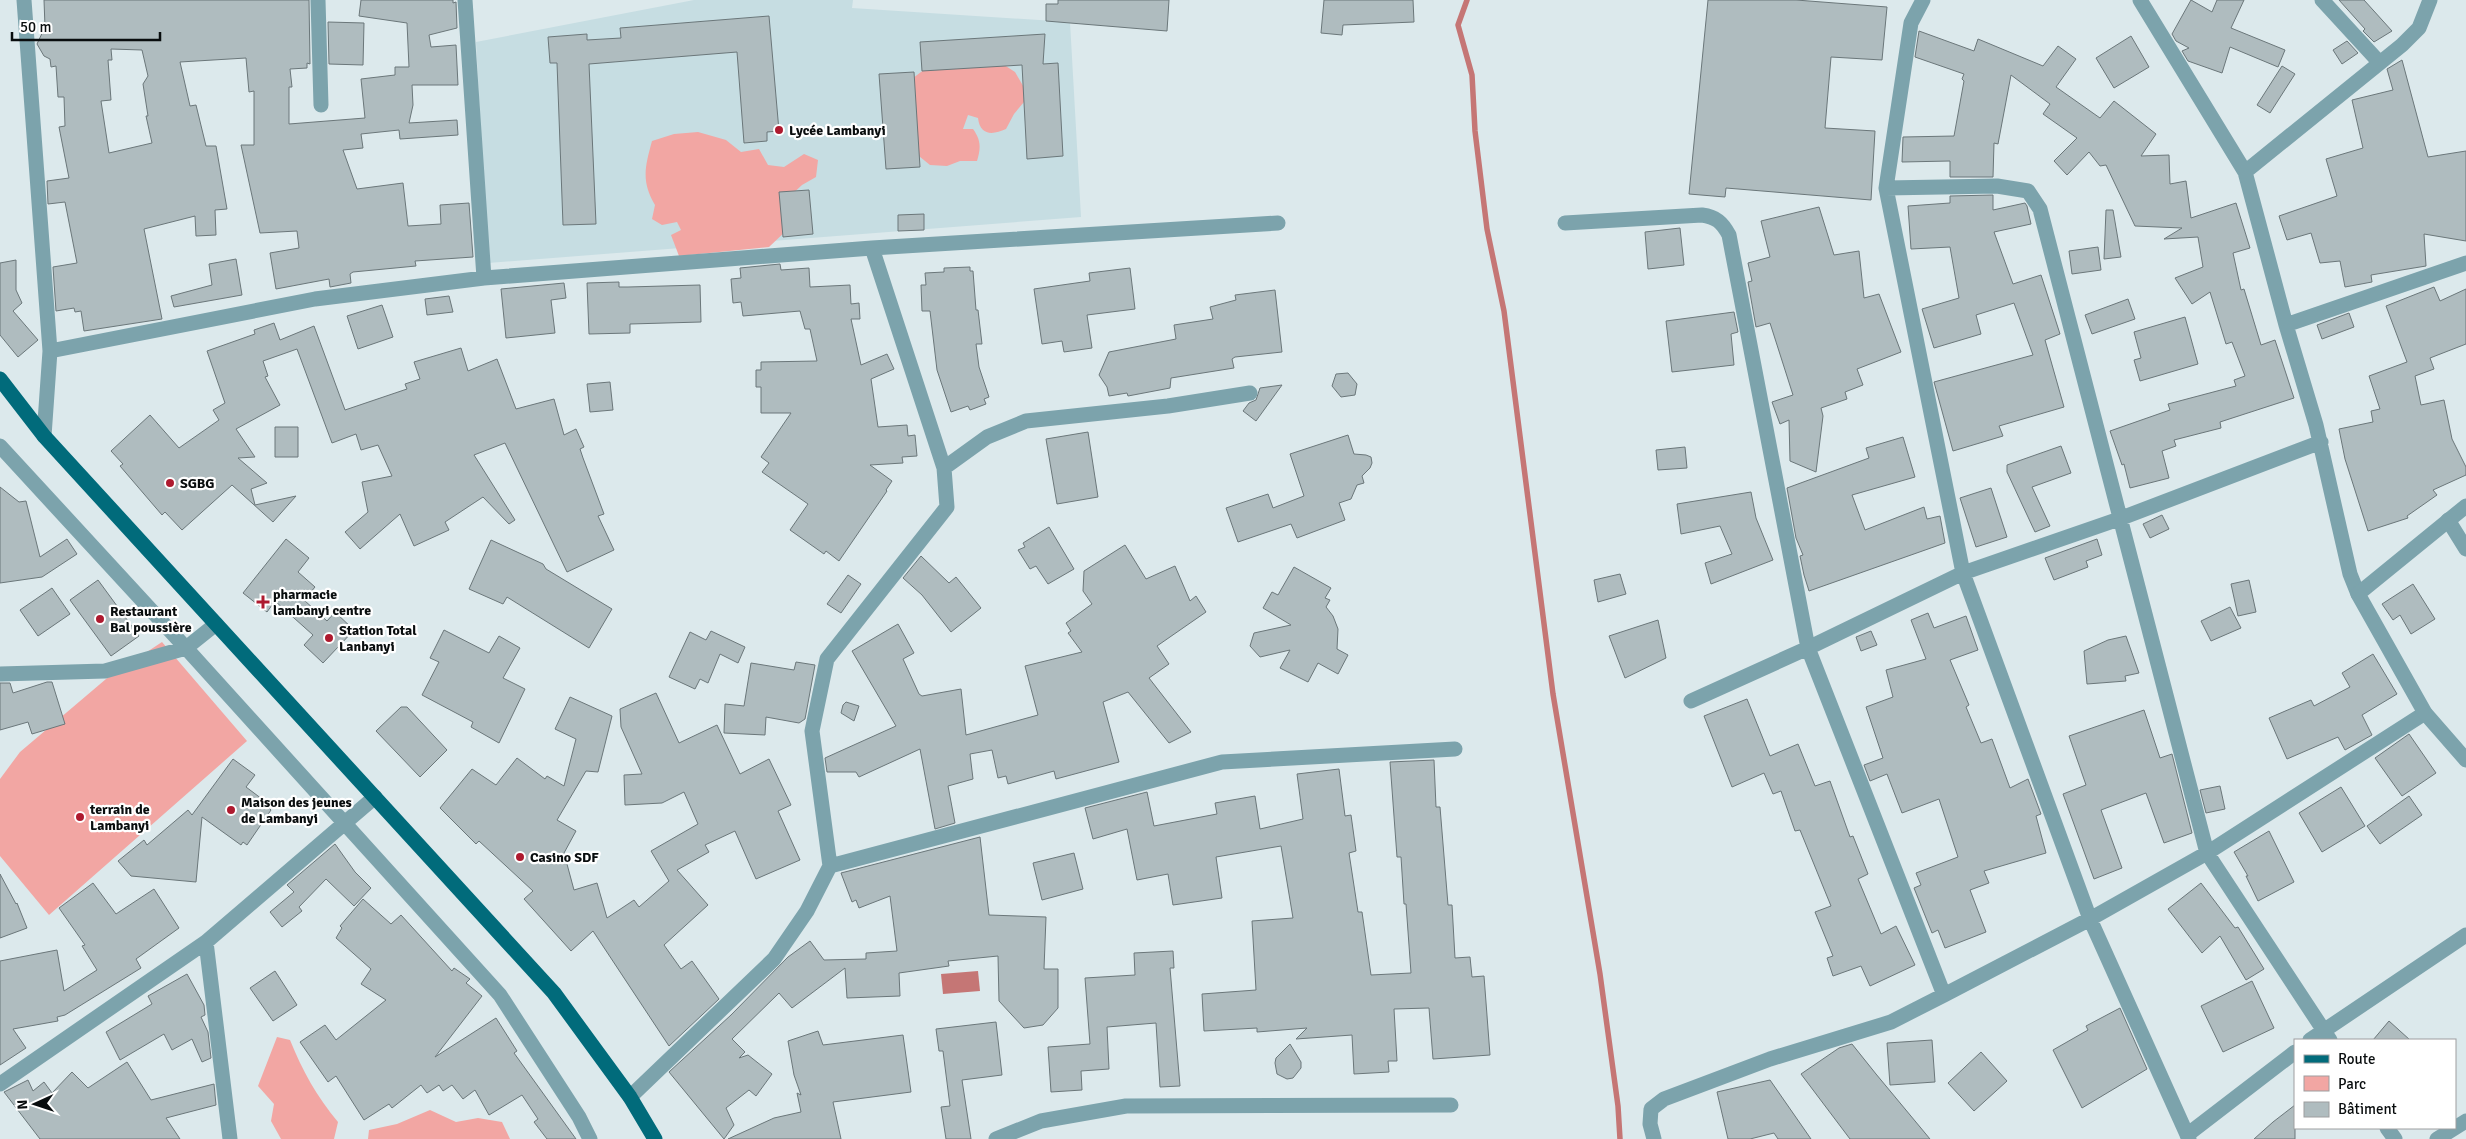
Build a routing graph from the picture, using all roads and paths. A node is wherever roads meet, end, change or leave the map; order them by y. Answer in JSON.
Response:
{"nodes":[{"id":1,"x":24,"y":0,"type":"edge"},
{"id":2,"x":318,"y":0,"type":"edge"},
{"id":3,"x":465,"y":0,"type":"edge"},
{"id":4,"x":1923,"y":0,"type":"edge"},
{"id":5,"x":2140,"y":0,"type":"edge"},
{"id":6,"x":2322,"y":0,"type":"edge"},
{"id":7,"x":2430,"y":0,"type":"edge"},
{"id":8,"x":2379,"y":62,"type":"junction"},
{"id":9,"x":321,"y":105,"type":"dead end"},
{"id":10,"x":2245,"y":172,"type":"junction"},
{"id":11,"x":1886,"y":188,"type":"junction"},
{"id":12,"x":1278,"y":223,"type":"dead end"},
{"id":13,"x":1565,"y":223,"type":"dead end"},
{"id":14,"x":872,"y":248,"type":"junction"},
{"id":15,"x":2466,"y":263,"type":"edge"},
{"id":16,"x":484,"y":278,"type":"junction"},
{"id":17,"x":2286,"y":325,"type":"junction"},
{"id":18,"x":50,"y":352,"type":"junction"},
{"id":19,"x":0,"y":379,"type":"edge"},
{"id":20,"x":1250,"y":393,"type":"dead end"},
{"id":21,"x":44,"y":436,"type":"junction"},
{"id":22,"x":2321,"y":442,"type":"junction"},
{"id":23,"x":0,"y":446,"type":"edge"},
{"id":24,"x":944,"y":468,"type":"junction"},
{"id":25,"x":2466,"y":506,"type":"edge"},
{"id":26,"x":2118,"y":518,"type":"junction"},
{"id":27,"x":2448,"y":520,"type":"junction"},
{"id":28,"x":2466,"y":549,"type":"edge"},
{"id":29,"x":1963,"y":573,"type":"junction"},
{"id":30,"x":2358,"y":594,"type":"junction"},
{"id":31,"x":216,"y":624,"type":"junction"},
{"id":32,"x":186,"y":648,"type":"junction"},
{"id":33,"x":1808,"y":648,"type":"junction"},
{"id":34,"x":0,"y":674,"type":"edge"},
{"id":35,"x":1691,"y":701,"type":"dead end"},
{"id":36,"x":2425,"y":713,"type":"junction"},
{"id":37,"x":1455,"y":749,"type":"dead end"},
{"id":38,"x":2466,"y":760,"type":"edge"},
{"id":39,"x":375,"y":797,"type":"junction"},
{"id":40,"x":344,"y":824,"type":"junction"},
{"id":41,"x":2207,"y":853,"type":"junction"},
{"id":42,"x":830,"y":866,"type":"junction"},
{"id":43,"x":2090,"y":919,"type":"junction"},
{"id":44,"x":2466,"y":935,"type":"edge"},
{"id":45,"x":206,"y":942,"type":"junction"},
{"id":46,"x":1944,"y":995,"type":"junction"},
{"id":47,"x":2326,"y":1035,"type":"edge"},
{"id":48,"x":2313,"y":1039,"type":"edge"},
{"id":49,"x":2294,"y":1053,"type":"edge"},
{"id":50,"x":0,"y":1084,"type":"edge"},
{"id":51,"x":630,"y":1097,"type":"junction"},
{"id":52,"x":1451,"y":1105,"type":"dead end"},
{"id":53,"x":2454,"y":1129,"type":"edge"},
{"id":54,"x":2188,"y":1137,"type":"edge"},
{"id":55,"x":230,"y":1139,"type":"edge"},
{"id":56,"x":590,"y":1139,"type":"edge"},
{"id":57,"x":655,"y":1139,"type":"edge"},
{"id":58,"x":996,"y":1139,"type":"edge"},
{"id":59,"x":1654,"y":1139,"type":"edge"},
{"id":60,"x":2438,"y":1139,"type":"edge"}],
"edges":[{"from":1,"to":18,"type":"street"},
{"from":2,"to":9,"type":"street"},
{"from":3,"to":16,"type":"street"},
{"from":4,"to":11,"type":"street"},
{"from":5,"to":10,"type":"street"},
{"from":6,"to":8,"type":"street"},
{"from":7,"to":8,"type":"street"},
{"from":8,"to":10,"type":"street"},
{"from":10,"to":17,"type":"street"},
{"from":11,"to":26,"type":"street"},
{"from":11,"to":29,"type":"street"},
{"from":12,"to":14,"type":"street"},
{"from":13,"to":33,"type":"street"},
{"from":14,"to":16,"type":"street"},
{"from":14,"to":24,"type":"street"},
{"from":15,"to":17,"type":"street"},
{"from":16,"to":18,"type":"street"},
{"from":17,"to":22,"type":"street"},
{"from":18,"to":21,"type":"street"},
{"from":19,"to":21,"type":"main road"},
{"from":20,"to":24,"type":"street"},
{"from":21,"to":31,"type":"main road"},
{"from":22,"to":26,"type":"street"},
{"from":22,"to":30,"type":"street"},
{"from":23,"to":32,"type":"street"},
{"from":24,"to":42,"type":"street"},
{"from":25,"to":27,"type":"street"},
{"from":26,"to":29,"type":"street"},
{"from":26,"to":41,"type":"street"},
{"from":27,"to":28,"type":"street"},
{"from":27,"to":30,"type":"street"},
{"from":29,"to":33,"type":"street"},
{"from":29,"to":43,"type":"street"},
{"from":30,"to":36,"type":"street"},
{"from":31,"to":32,"type":"street"},
{"from":31,"to":39,"type":"main road"},
{"from":32,"to":34,"type":"street"},
{"from":32,"to":40,"type":"street"},
{"from":33,"to":35,"type":"street"},
{"from":33,"to":46,"type":"street"},
{"from":36,"to":38,"type":"street"},
{"from":36,"to":41,"type":"street"},
{"from":37,"to":42,"type":"street"},
{"from":39,"to":40,"type":"street"},
{"from":39,"to":51,"type":"main road"},
{"from":40,"to":45,"type":"street"},
{"from":40,"to":56,"type":"street"},
{"from":41,"to":43,"type":"street"},
{"from":41,"to":47,"type":"street"},
{"from":42,"to":51,"type":"street"},
{"from":43,"to":46,"type":"street"},
{"from":43,"to":54,"type":"street"},
{"from":44,"to":47,"type":"street"},
{"from":45,"to":50,"type":"street"},
{"from":45,"to":55,"type":"street"},
{"from":46,"to":59,"type":"street"},
{"from":47,"to":48,"type":"street"},
{"from":49,"to":54,"type":"street"},
{"from":51,"to":57,"type":"main road"},
{"from":52,"to":58,"type":"street"},
{"from":53,"to":60,"type":"street"}]}
